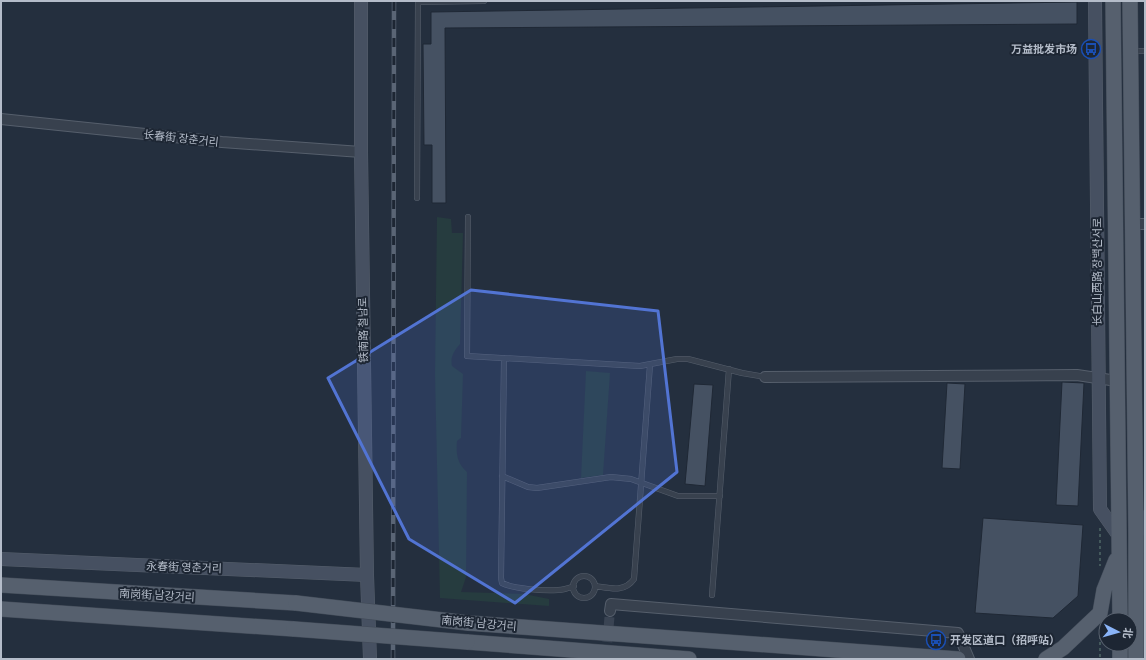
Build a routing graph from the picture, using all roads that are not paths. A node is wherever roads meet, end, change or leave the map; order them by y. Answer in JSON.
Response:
{"nodes":[{"id":1,"x":362,"y":1,"type":"edge"},
{"id":2,"x":451,"y":1,"type":"edge"},
{"id":3,"x":484,"y":1,"type":"edge"},
{"id":4,"x":1095,"y":1,"type":"edge"},
{"id":5,"x":1113,"y":1,"type":"edge"},
{"id":6,"x":1130,"y":1,"type":"edge"},
{"id":7,"x":418,"y":2,"type":"edge"},
{"id":8,"x":1138,"y":51,"type":"edge"},
{"id":9,"x":1,"y":118,"type":"edge"},
{"id":10,"x":361,"y":152,"type":"junction"},
{"id":11,"x":417,"y":198,"type":"dead end"},
{"id":12,"x":468,"y":217,"type":"dead end"},
{"id":13,"x":1139,"y":224,"type":"edge"},
{"id":14,"x":504,"y":358,"type":"junction"},
{"id":15,"x":650,"y":365,"type":"junction"},
{"id":16,"x":729,"y":370,"type":"junction"},
{"id":17,"x":765,"y":377,"type":"joint"},
{"id":18,"x":1098,"y":377,"type":"junction"},
{"id":19,"x":1118,"y":381,"type":"junction"},
{"id":20,"x":502,"y":476,"type":"junction"},
{"id":21,"x":641,"y":483,"type":"junction"},
{"id":22,"x":720,"y":496,"type":"junction"},
{"id":23,"x":1145,"y":517,"type":"edge"},
{"id":24,"x":1119,"y":536,"type":"junction"},
{"id":25,"x":1139,"y":536,"type":"junction"},
{"id":26,"x":1120,"y":552,"type":"junction"},
{"id":27,"x":1,"y":559,"type":"edge"},
{"id":28,"x":1137,"y":564,"type":"junction"},
{"id":29,"x":366,"y":575,"type":"junction"},
{"id":30,"x":1145,"y":580,"type":"edge"},
{"id":31,"x":1,"y":586,"type":"edge"},
{"id":32,"x":574,"y":586,"type":"junction"},
{"id":33,"x":595,"y":586,"type":"junction"},
{"id":34,"x":712,"y":595,"type":"dead end"},
{"id":35,"x":1,"y":608,"type":"edge"},
{"id":36,"x":610,"y":611,"type":"dead end"},
{"id":37,"x":1120,"y":612,"type":"edge"},
{"id":38,"x":370,"y":659,"type":"edge"},
{"id":39,"x":689,"y":659,"type":"edge"},
{"id":40,"x":958,"y":659,"type":"edge"},
{"id":41,"x":969,"y":659,"type":"edge"},
{"id":42,"x":1046,"y":659,"type":"edge"},
{"id":43,"x":1136,"y":659,"type":"edge"}],
"edges":[{"from":1,"to":10,"type":"street","name":"铁南路 철남로"},
{"from":2,"to":3,"type":"lane"},
{"from":2,"to":7,"type":"lane"},
{"from":4,"to":18,"type":"street","name":"长白山西路 장백산서로"},
{"from":5,"to":19,"type":"main road","name":"长白山西路 장백산서로"},
{"from":6,"to":8,"type":"main road"},
{"from":7,"to":11,"type":"lane"},
{"from":8,"to":13,"type":"main road"},
{"from":9,"to":10,"type":"street","name":"长春街 장춘거리"},
{"from":10,"to":29,"type":"street","name":"铁南路 철남로"},
{"from":12,"to":14,"type":"lane"},
{"from":13,"to":25,"type":"main road"},
{"from":14,"to":15,"type":"lane"},
{"from":14,"to":20,"type":"lane"},
{"from":15,"to":16,"type":"lane"},
{"from":15,"to":21,"type":"lane"},
{"from":16,"to":17,"type":"lane"},
{"from":16,"to":22,"type":"lane"},
{"from":17,"to":18,"type":"street"},
{"from":18,"to":19,"type":"street"},
{"from":18,"to":24,"type":"street","name":"长白山西路 장백산서로"},
{"from":19,"to":24,"type":"main road","name":"长白山西路 장백산서로"},
{"from":20,"to":21,"type":"lane"},
{"from":20,"to":32,"type":"lane"},
{"from":21,"to":22,"type":"lane"},
{"from":21,"to":33,"type":"lane"},
{"from":22,"to":34,"type":"lane"},
{"from":23,"to":25,"type":"street"},
{"from":24,"to":26,"type":"main road","name":"长白山西路 장백산서로"},
{"from":25,"to":28,"type":"main road"},
{"from":26,"to":37,"type":"main road","name":"长白山西路 장백산서로"},
{"from":26,"to":42,"type":"main road"},
{"from":27,"to":29,"type":"street","name":"永春街 영춘거리"},
{"from":28,"to":30,"type":"main road"},
{"from":28,"to":43,"type":"main road"},
{"from":29,"to":38,"type":"street","name":"铁南路 철남로"},
{"from":31,"to":40,"type":"main road","name":"南岗街 남강거리","bridge":true},
{"from":32,"to":33,"type":"lane"},
{"from":32,"to":33,"type":"lane"},
{"from":35,"to":39,"type":"main road","name":"南岗街 남강거리","bridge":true},
{"from":36,"to":41,"type":"street"}]}
